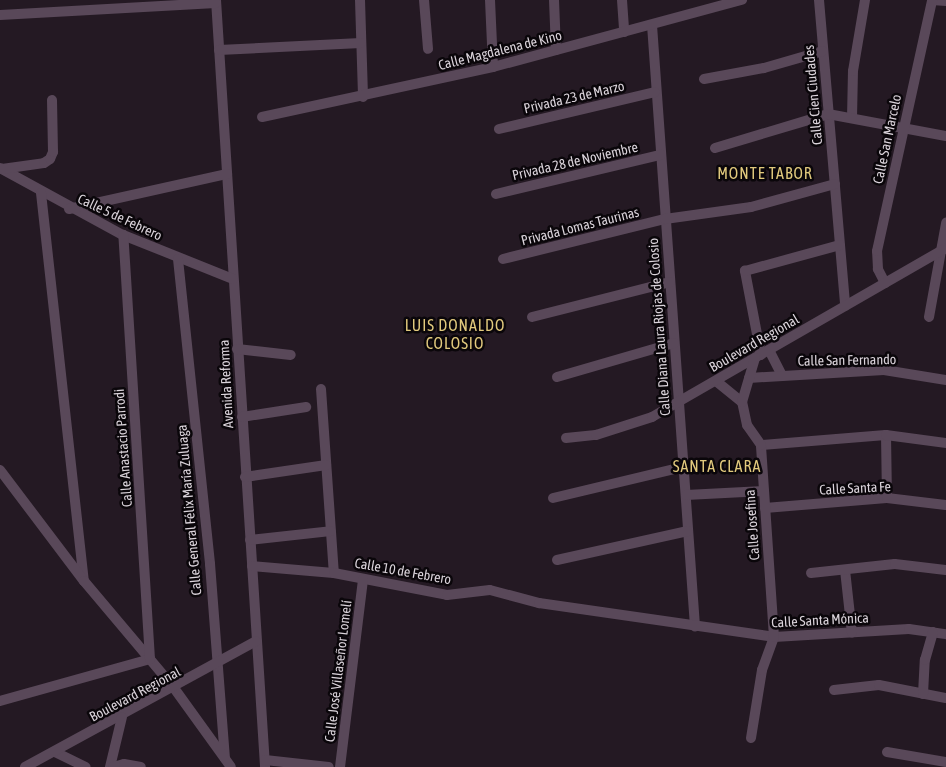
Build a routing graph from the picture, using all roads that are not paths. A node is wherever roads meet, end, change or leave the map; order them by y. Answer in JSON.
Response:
{"nodes":[{"id":1,"x":360,"y":0,"type":"edge"},
{"id":2,"x":424,"y":0,"type":"edge"},
{"id":3,"x":490,"y":0,"type":"edge"},
{"id":4,"x":554,"y":0,"type":"edge"},
{"id":5,"x":622,"y":0,"type":"edge"},
{"id":6,"x":742,"y":0,"type":"edge"},
{"id":7,"x":819,"y":0,"type":"edge"},
{"id":8,"x":865,"y":0,"type":"edge"},
{"id":9,"x":932,"y":0,"type":"edge"},
{"id":10,"x":946,"y":1,"type":"edge"},
{"id":11,"x":216,"y":2,"type":"edge"},
{"id":12,"x":0,"y":15,"type":"edge"},
{"id":13,"x":652,"y":25,"type":"junction"},
{"id":14,"x":624,"y":32,"type":"junction"},
{"id":15,"x":361,"y":43,"type":"junction"},
{"id":16,"x":428,"y":49,"type":"dead end"},
{"id":17,"x":219,"y":50,"type":"junction"},
{"id":18,"x":556,"y":50,"type":"junction"},
{"id":19,"x":823,"y":51,"type":"junction"},
{"id":20,"x":493,"y":67,"type":"junction"},
{"id":21,"x":704,"y":79,"type":"dead end"},
{"id":22,"x":655,"y":92,"type":"junction"},
{"id":23,"x":362,"y":97,"type":"junction"},
{"id":24,"x":52,"y":100,"type":"dead end"},
{"id":25,"x":828,"y":114,"type":"junction"},
{"id":26,"x":262,"y":117,"type":"dead end"},
{"id":27,"x":852,"y":118,"type":"junction"},
{"id":28,"x":904,"y":128,"type":"junction"},
{"id":29,"x":499,"y":129,"type":"dead end"},
{"id":30,"x":946,"y":136,"type":"edge"},
{"id":31,"x":715,"y":148,"type":"dead end"},
{"id":32,"x":660,"y":155,"type":"junction"},
{"id":33,"x":1,"y":168,"type":"edge"},
{"id":34,"x":227,"y":174,"type":"junction"},
{"id":35,"x":834,"y":184,"type":"junction"},
{"id":36,"x":41,"y":193,"type":"junction"},
{"id":37,"x":496,"y":194,"type":"dead end"},
{"id":38,"x":70,"y":208,"type":"junction"},
{"id":39,"x":665,"y":219,"type":"junction"},
{"id":40,"x":946,"y":223,"type":"edge"},
{"id":41,"x":123,"y":235,"type":"junction"},
{"id":42,"x":840,"y":245,"type":"junction"},
{"id":43,"x":943,"y":250,"type":"edge"},
{"id":44,"x":178,"y":259,"type":"junction"},
{"id":45,"x":502,"y":259,"type":"dead end"},
{"id":46,"x":233,"y":279,"type":"junction"},
{"id":47,"x":670,"y":282,"type":"junction"},
{"id":48,"x":884,"y":283,"type":"junction"},
{"id":49,"x":845,"y":306,"type":"junction"},
{"id":50,"x":532,"y":317,"type":"dead end"},
{"id":51,"x":929,"y":317,"type":"dead end"},
{"id":52,"x":674,"y":343,"type":"junction"},
{"id":53,"x":238,"y":350,"type":"junction"},
{"id":54,"x":291,"y":355,"type":"dead end"},
{"id":55,"x":762,"y":355,"type":"junction"},
{"id":56,"x":782,"y":376,"type":"junction"},
{"id":57,"x":557,"y":377,"type":"dead end"},
{"id":58,"x":749,"y":378,"type":"junction"},
{"id":59,"x":946,"y":380,"type":"edge"},
{"id":60,"x":716,"y":381,"type":"junction"},
{"id":61,"x":321,"y":389,"type":"dead end"},
{"id":62,"x":742,"y":402,"type":"junction"},
{"id":63,"x":678,"y":403,"type":"junction"},
{"id":64,"x":306,"y":407,"type":"dead end"},
{"id":65,"x":242,"y":417,"type":"junction"},
{"id":66,"x":886,"y":435,"type":"junction"},
{"id":67,"x":566,"y":438,"type":"dead end"},
{"id":68,"x":946,"y":443,"type":"edge"},
{"id":69,"x":761,"y":445,"type":"junction"},
{"id":70,"x":326,"y":465,"type":"junction"},
{"id":71,"x":684,"y":467,"type":"junction"},
{"id":72,"x":0,"y":470,"type":"edge"},
{"id":73,"x":245,"y":478,"type":"junction"},
{"id":74,"x":764,"y":492,"type":"junction"},
{"id":75,"x":686,"y":495,"type":"junction"},
{"id":76,"x":553,"y":498,"type":"dead end"},
{"id":77,"x":887,"y":498,"type":"junction"},
{"id":78,"x":946,"y":505,"type":"edge"},
{"id":79,"x":765,"y":508,"type":"junction"},
{"id":80,"x":331,"y":531,"type":"junction"},
{"id":81,"x":688,"y":531,"type":"junction"},
{"id":82,"x":250,"y":540,"type":"junction"},
{"id":83,"x":557,"y":560,"type":"dead end"},
{"id":84,"x":252,"y":566,"type":"junction"},
{"id":85,"x":846,"y":570,"type":"junction"},
{"id":86,"x":946,"y":570,"type":"edge"},
{"id":87,"x":334,"y":573,"type":"junction"},
{"id":88,"x":811,"y":573,"type":"dead end"},
{"id":89,"x":363,"y":579,"type":"junction"},
{"id":90,"x":84,"y":581,"type":"junction"},
{"id":91,"x":695,"y":626,"type":"junction"},
{"id":92,"x":933,"y":632,"type":"junction"},
{"id":93,"x":852,"y":633,"type":"junction"},
{"id":94,"x":946,"y":634,"type":"edge"},
{"id":95,"x":774,"y":637,"type":"junction"},
{"id":96,"x":256,"y":642,"type":"junction"},
{"id":97,"x":150,"y":659,"type":"junction"},
{"id":98,"x":215,"y":665,"type":"junction"},
{"id":99,"x":174,"y":688,"type":"junction"},
{"id":100,"x":834,"y":690,"type":"dead end"},
{"id":101,"x":923,"y":694,"type":"junction"},
{"id":102,"x":946,"y":698,"type":"edge"},
{"id":103,"x":0,"y":701,"type":"edge"},
{"id":104,"x":122,"y":717,"type":"junction"},
{"id":105,"x":751,"y":738,"type":"dead end"},
{"id":106,"x":55,"y":752,"type":"junction"},
{"id":107,"x":887,"y":752,"type":"dead end"},
{"id":108,"x":946,"y":762,"type":"edge"},
{"id":109,"x":228,"y":763,"type":"edge"},
{"id":110,"x":927,"y":763,"type":"edge"},
{"id":111,"x":265,"y":764,"type":"edge"},
{"id":112,"x":26,"y":766,"type":"edge"},
{"id":113,"x":86,"y":767,"type":"edge"},
{"id":114,"x":112,"y":767,"type":"edge"},
{"id":115,"x":141,"y":767,"type":"edge"},
{"id":116,"x":329,"y":767,"type":"edge"},
{"id":117,"x":340,"y":767,"type":"edge"}],
"edges":[{"from":1,"to":15,"type":"street"},
{"from":2,"to":16,"type":"street"},
{"from":3,"to":20,"type":"street"},
{"from":4,"to":18,"type":"street"},
{"from":5,"to":14,"type":"street"},
{"from":6,"to":13,"type":"street","name":"Calle Magdalena de Kino"},
{"from":7,"to":19,"type":"street","name":"Calle Cien Ciudades"},
{"from":8,"to":27,"type":"street"},
{"from":9,"to":10,"type":"street"},
{"from":9,"to":28,"type":"street","name":"Calle San Marcelo"},
{"from":11,"to":12,"type":"street"},
{"from":11,"to":17,"type":"street","name":"Avenida Reforma"},
{"from":13,"to":14,"type":"street","name":"Calle Magdalena de Kino"},
{"from":13,"to":22,"type":"street","name":"Calle Diana Laura Riojas de Colosio"},
{"from":14,"to":18,"type":"street","name":"Calle Magdalena de Kino"},
{"from":15,"to":17,"type":"street"},
{"from":15,"to":23,"type":"street"},
{"from":17,"to":34,"type":"street","name":"Avenida Reforma"},
{"from":18,"to":20,"type":"street","name":"Calle Magdalena de Kino"},
{"from":19,"to":21,"type":"street"},
{"from":19,"to":25,"type":"street","name":"Calle Cien Ciudades"},
{"from":20,"to":23,"type":"street","name":"Calle Magdalena de Kino"},
{"from":22,"to":29,"type":"street","name":"Privada 23 de Marzo"},
{"from":22,"to":32,"type":"street","name":"Calle Diana Laura Riojas de Colosio"},
{"from":23,"to":26,"type":"street","name":"Calle Magdalena de Kino"},
{"from":24,"to":33,"type":"street"},
{"from":25,"to":27,"type":"street"},
{"from":25,"to":31,"type":"street"},
{"from":25,"to":35,"type":"street","name":"Calle Cien Ciudades"},
{"from":27,"to":28,"type":"street"},
{"from":28,"to":30,"type":"street"},
{"from":28,"to":48,"type":"street","name":"Calle San Marcelo"},
{"from":32,"to":37,"type":"street","name":"Privada 28 de Noviembre"},
{"from":32,"to":39,"type":"street","name":"Calle Diana Laura Riojas de Colosio"},
{"from":33,"to":36,"type":"street","name":"Calle 5 de Febrero"},
{"from":34,"to":38,"type":"street"},
{"from":34,"to":46,"type":"street","name":"Avenida Reforma"},
{"from":35,"to":39,"type":"street","name":"Privada Lomas Taurinas"},
{"from":35,"to":42,"type":"street","name":"Calle Cien Ciudades"},
{"from":36,"to":38,"type":"street","name":"Calle 5 de Febrero"},
{"from":36,"to":90,"type":"street"},
{"from":38,"to":41,"type":"street","name":"Calle 5 de Febrero"},
{"from":39,"to":45,"type":"street","name":"Privada Lomas Taurinas"},
{"from":39,"to":47,"type":"street","name":"Calle Diana Laura Riojas de Colosio"},
{"from":40,"to":43,"type":"street"},
{"from":41,"to":44,"type":"street","name":"Calle 5 de Febrero"},
{"from":41,"to":97,"type":"street","name":"Calle Anastacio Parrodi"},
{"from":42,"to":49,"type":"street","name":"Calle Cien Ciudades"},
{"from":42,"to":55,"type":"street"},
{"from":43,"to":48,"type":"street","name":"Boulevard Regional"},
{"from":43,"to":51,"type":"street"},
{"from":44,"to":46,"type":"street","name":"Calle 5 de Febrero"},
{"from":44,"to":98,"type":"street","name":"Calle General Félix María Zuluaga"},
{"from":46,"to":53,"type":"street","name":"Avenida Reforma"},
{"from":47,"to":50,"type":"street"},
{"from":47,"to":52,"type":"street","name":"Calle Diana Laura Riojas de Colosio"},
{"from":48,"to":49,"type":"street","name":"Boulevard Regional"},
{"from":49,"to":55,"type":"street","name":"Boulevard Regional"},
{"from":52,"to":57,"type":"street"},
{"from":52,"to":63,"type":"street","name":"Calle Diana Laura Riojas de Colosio"},
{"from":53,"to":54,"type":"street"},
{"from":53,"to":65,"type":"street","name":"Avenida Reforma"},
{"from":55,"to":56,"type":"street"},
{"from":55,"to":58,"type":"street"},
{"from":55,"to":60,"type":"street","name":"Boulevard Regional"},
{"from":56,"to":58,"type":"street","name":"Calle San Fernando"},
{"from":56,"to":59,"type":"street","name":"Calle San Fernando"},
{"from":58,"to":62,"type":"street"},
{"from":60,"to":62,"type":"street"},
{"from":60,"to":63,"type":"street","name":"Boulevard Regional"},
{"from":61,"to":70,"type":"street"},
{"from":62,"to":69,"type":"street"},
{"from":63,"to":67,"type":"street","name":"Boulevard Regional"},
{"from":63,"to":71,"type":"street","name":"Calle Diana Laura Riojas de Colosio"},
{"from":64,"to":65,"type":"street"},
{"from":65,"to":73,"type":"street","name":"Avenida Reforma"},
{"from":66,"to":68,"type":"street"},
{"from":66,"to":69,"type":"street"},
{"from":66,"to":77,"type":"street"},
{"from":69,"to":74,"type":"street","name":"Calle Josefina"},
{"from":70,"to":73,"type":"street"},
{"from":70,"to":80,"type":"street"},
{"from":71,"to":75,"type":"street","name":"Calle Diana Laura Riojas de Colosio"},
{"from":71,"to":76,"type":"street"},
{"from":72,"to":90,"type":"street"},
{"from":73,"to":82,"type":"street","name":"Avenida Reforma"},
{"from":74,"to":75,"type":"street"},
{"from":74,"to":79,"type":"street","name":"Calle Josefina"},
{"from":75,"to":81,"type":"street","name":"Calle Diana Laura Riojas de Colosio"},
{"from":77,"to":78,"type":"street","name":"Calle Santa Fe"},
{"from":77,"to":79,"type":"street","name":"Calle Santa Fe"},
{"from":79,"to":95,"type":"street","name":"Calle Josefina"},
{"from":80,"to":82,"type":"street"},
{"from":80,"to":87,"type":"street"},
{"from":81,"to":83,"type":"street"},
{"from":81,"to":91,"type":"street","name":"Calle Diana Laura Riojas de Colosio"},
{"from":82,"to":84,"type":"street","name":"Avenida Reforma"},
{"from":84,"to":87,"type":"street","name":"Calle 10 de Febrero"},
{"from":84,"to":96,"type":"street","name":"Avenida Reforma"},
{"from":85,"to":86,"type":"street"},
{"from":85,"to":88,"type":"street"},
{"from":85,"to":93,"type":"street"},
{"from":87,"to":89,"type":"street","name":"Calle 10 de Febrero"},
{"from":89,"to":91,"type":"street","name":"Calle 10 de Febrero"},
{"from":89,"to":117,"type":"street","name":"Calle José Villaseñor Lomelí"},
{"from":90,"to":97,"type":"street"},
{"from":91,"to":95,"type":"street","name":"Calle Santa Mónica"},
{"from":92,"to":93,"type":"street","name":"Calle Santa Mónica"},
{"from":92,"to":94,"type":"street","name":"Calle Santa Mónica"},
{"from":92,"to":101,"type":"street"},
{"from":93,"to":95,"type":"street","name":"Calle Santa Mónica"},
{"from":95,"to":105,"type":"street"},
{"from":96,"to":98,"type":"street","name":"Boulevard Regional"},
{"from":96,"to":111,"type":"street","name":"Avenida Reforma"},
{"from":97,"to":99,"type":"street"},
{"from":97,"to":103,"type":"street"},
{"from":98,"to":99,"type":"street","name":"Boulevard Regional"},
{"from":98,"to":109,"type":"street","name":"Calle General Félix María Zuluaga"},
{"from":99,"to":104,"type":"street","name":"Boulevard Regional"},
{"from":99,"to":109,"type":"street"},
{"from":100,"to":101,"type":"street"},
{"from":101,"to":102,"type":"street"},
{"from":104,"to":106,"type":"street","name":"Boulevard Regional"},
{"from":104,"to":114,"type":"street"},
{"from":106,"to":112,"type":"street","name":"Boulevard Regional"},
{"from":106,"to":113,"type":"street"},
{"from":107,"to":110,"type":"street"},
{"from":108,"to":110,"type":"street"},
{"from":111,"to":116,"type":"street"},
{"from":114,"to":115,"type":"street"}]}
